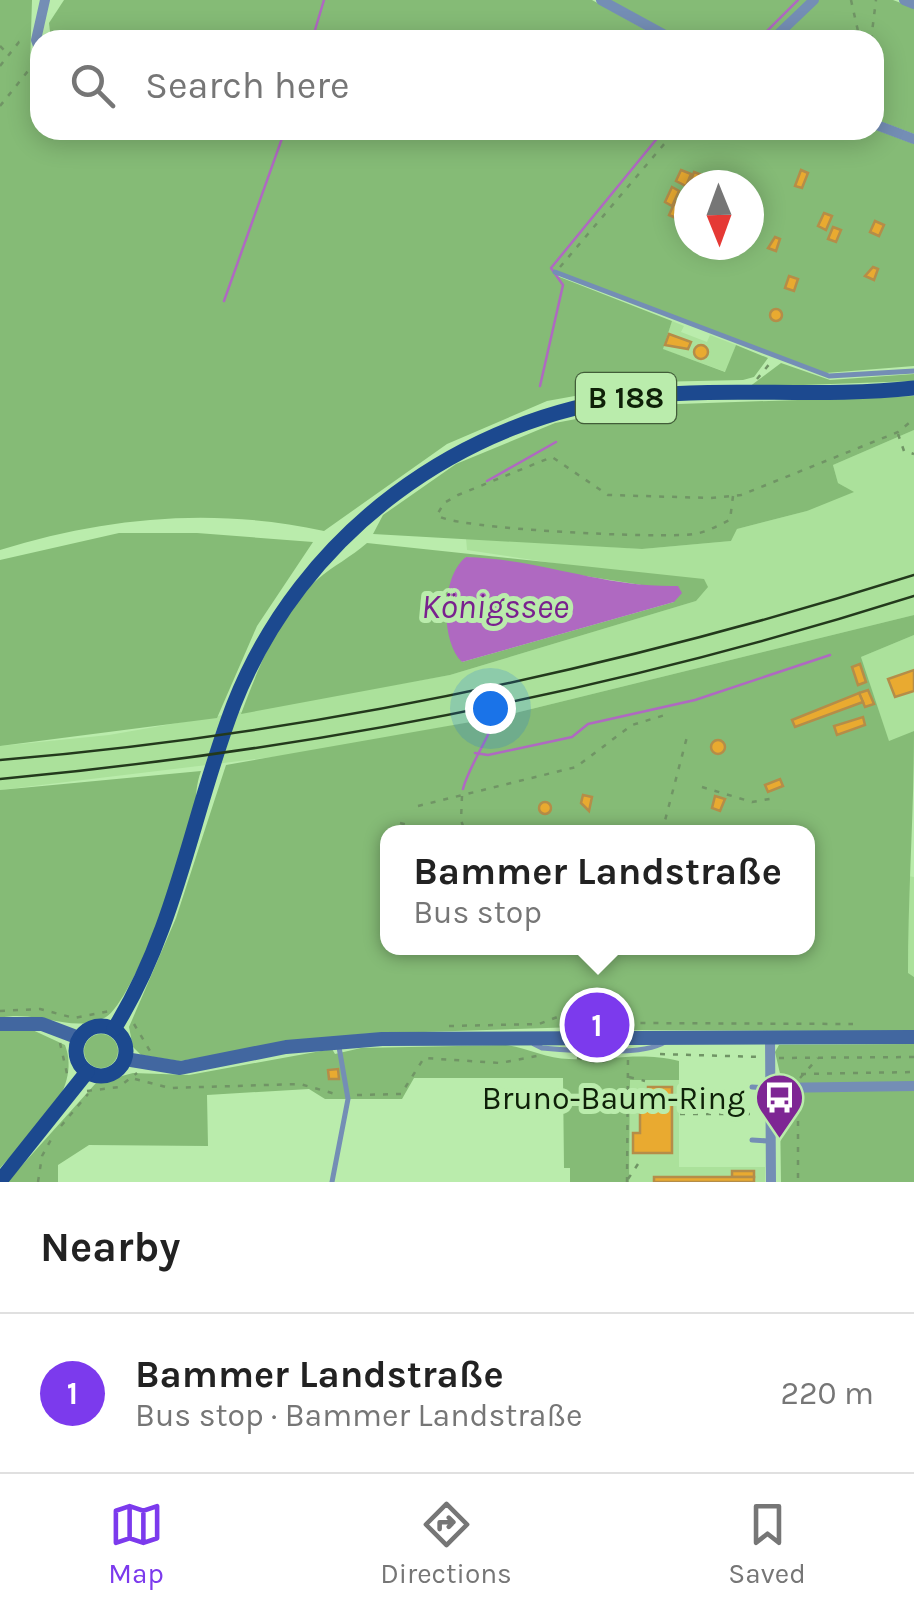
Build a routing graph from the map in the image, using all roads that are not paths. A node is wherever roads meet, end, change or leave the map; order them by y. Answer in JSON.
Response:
{"nodes":[{"id":1,"x":45,"y":0,"type":"edge"},
{"id":2,"x":601,"y":0,"type":"edge"},
{"id":3,"x":814,"y":0,"type":"edge"},
{"id":4,"x":904,"y":0,"type":"edge"},
{"id":5,"x":914,"y":4,"type":"edge"},
{"id":6,"x":41,"y":30,"type":"edge"},
{"id":7,"x":656,"y":30,"type":"edge"},
{"id":8,"x":782,"y":30,"type":"edge"},
{"id":9,"x":884,"y":128,"type":"edge"},
{"id":10,"x":914,"y":139,"type":"edge"},
{"id":11,"x":555,"y":272,"type":"road end"},
{"id":12,"x":914,"y":371,"type":"edge"},
{"id":13,"x":914,"y":389,"type":"edge"},
{"id":14,"x":0,"y":1024,"type":"edge"},
{"id":15,"x":114,"y":1030,"type":"junction"},
{"id":16,"x":770,"y":1036,"type":"junction"},
{"id":17,"x":914,"y":1037,"type":"edge"},
{"id":18,"x":79,"y":1038,"type":"junction"},
{"id":19,"x":338,"y":1042,"type":"junction"},
{"id":20,"x":125,"y":1060,"type":"junction"},
{"id":21,"x":87,"y":1072,"type":"junction"},
{"id":22,"x":914,"y":1086,"type":"edge"},
{"id":23,"x":752,"y":1087,"type":"dead end"},
{"id":24,"x":770,"y":1088,"type":"junction"},
{"id":25,"x":752,"y":1140,"type":"dead end"},
{"id":26,"x":771,"y":1140,"type":"junction"},
{"id":27,"x":0,"y":1181,"type":"edge"},
{"id":28,"x":332,"y":1182,"type":"edge"},
{"id":29,"x":772,"y":1182,"type":"edge"}],
"edges":[{"from":1,"to":6,"type":"street"},
{"from":2,"to":7,"type":"street"},
{"from":3,"to":8,"type":"street"},
{"from":4,"to":5,"type":"street"},
{"from":9,"to":10,"type":"street"},
{"from":11,"to":12,"type":"lane"},
{"from":13,"to":15,"type":"main road","number":"B 188"},
{"from":14,"to":18,"type":"main road"},
{"from":15,"to":18,"type":"main road"},
{"from":15,"to":20,"type":"main road"},
{"from":16,"to":17,"type":"main road"},
{"from":16,"to":19,"type":"main road"},
{"from":16,"to":24,"type":"street"},
{"from":18,"to":21,"type":"main road"},
{"from":19,"to":20,"type":"main road"},
{"from":19,"to":28,"type":"lane"},
{"from":20,"to":21,"type":"main road"},
{"from":21,"to":27,"type":"main road"},
{"from":22,"to":24,"type":"street"},
{"from":23,"to":24,"type":"lane"},
{"from":24,"to":26,"type":"street"},
{"from":25,"to":26,"type":"lane"},
{"from":26,"to":29,"type":"street"}]}
